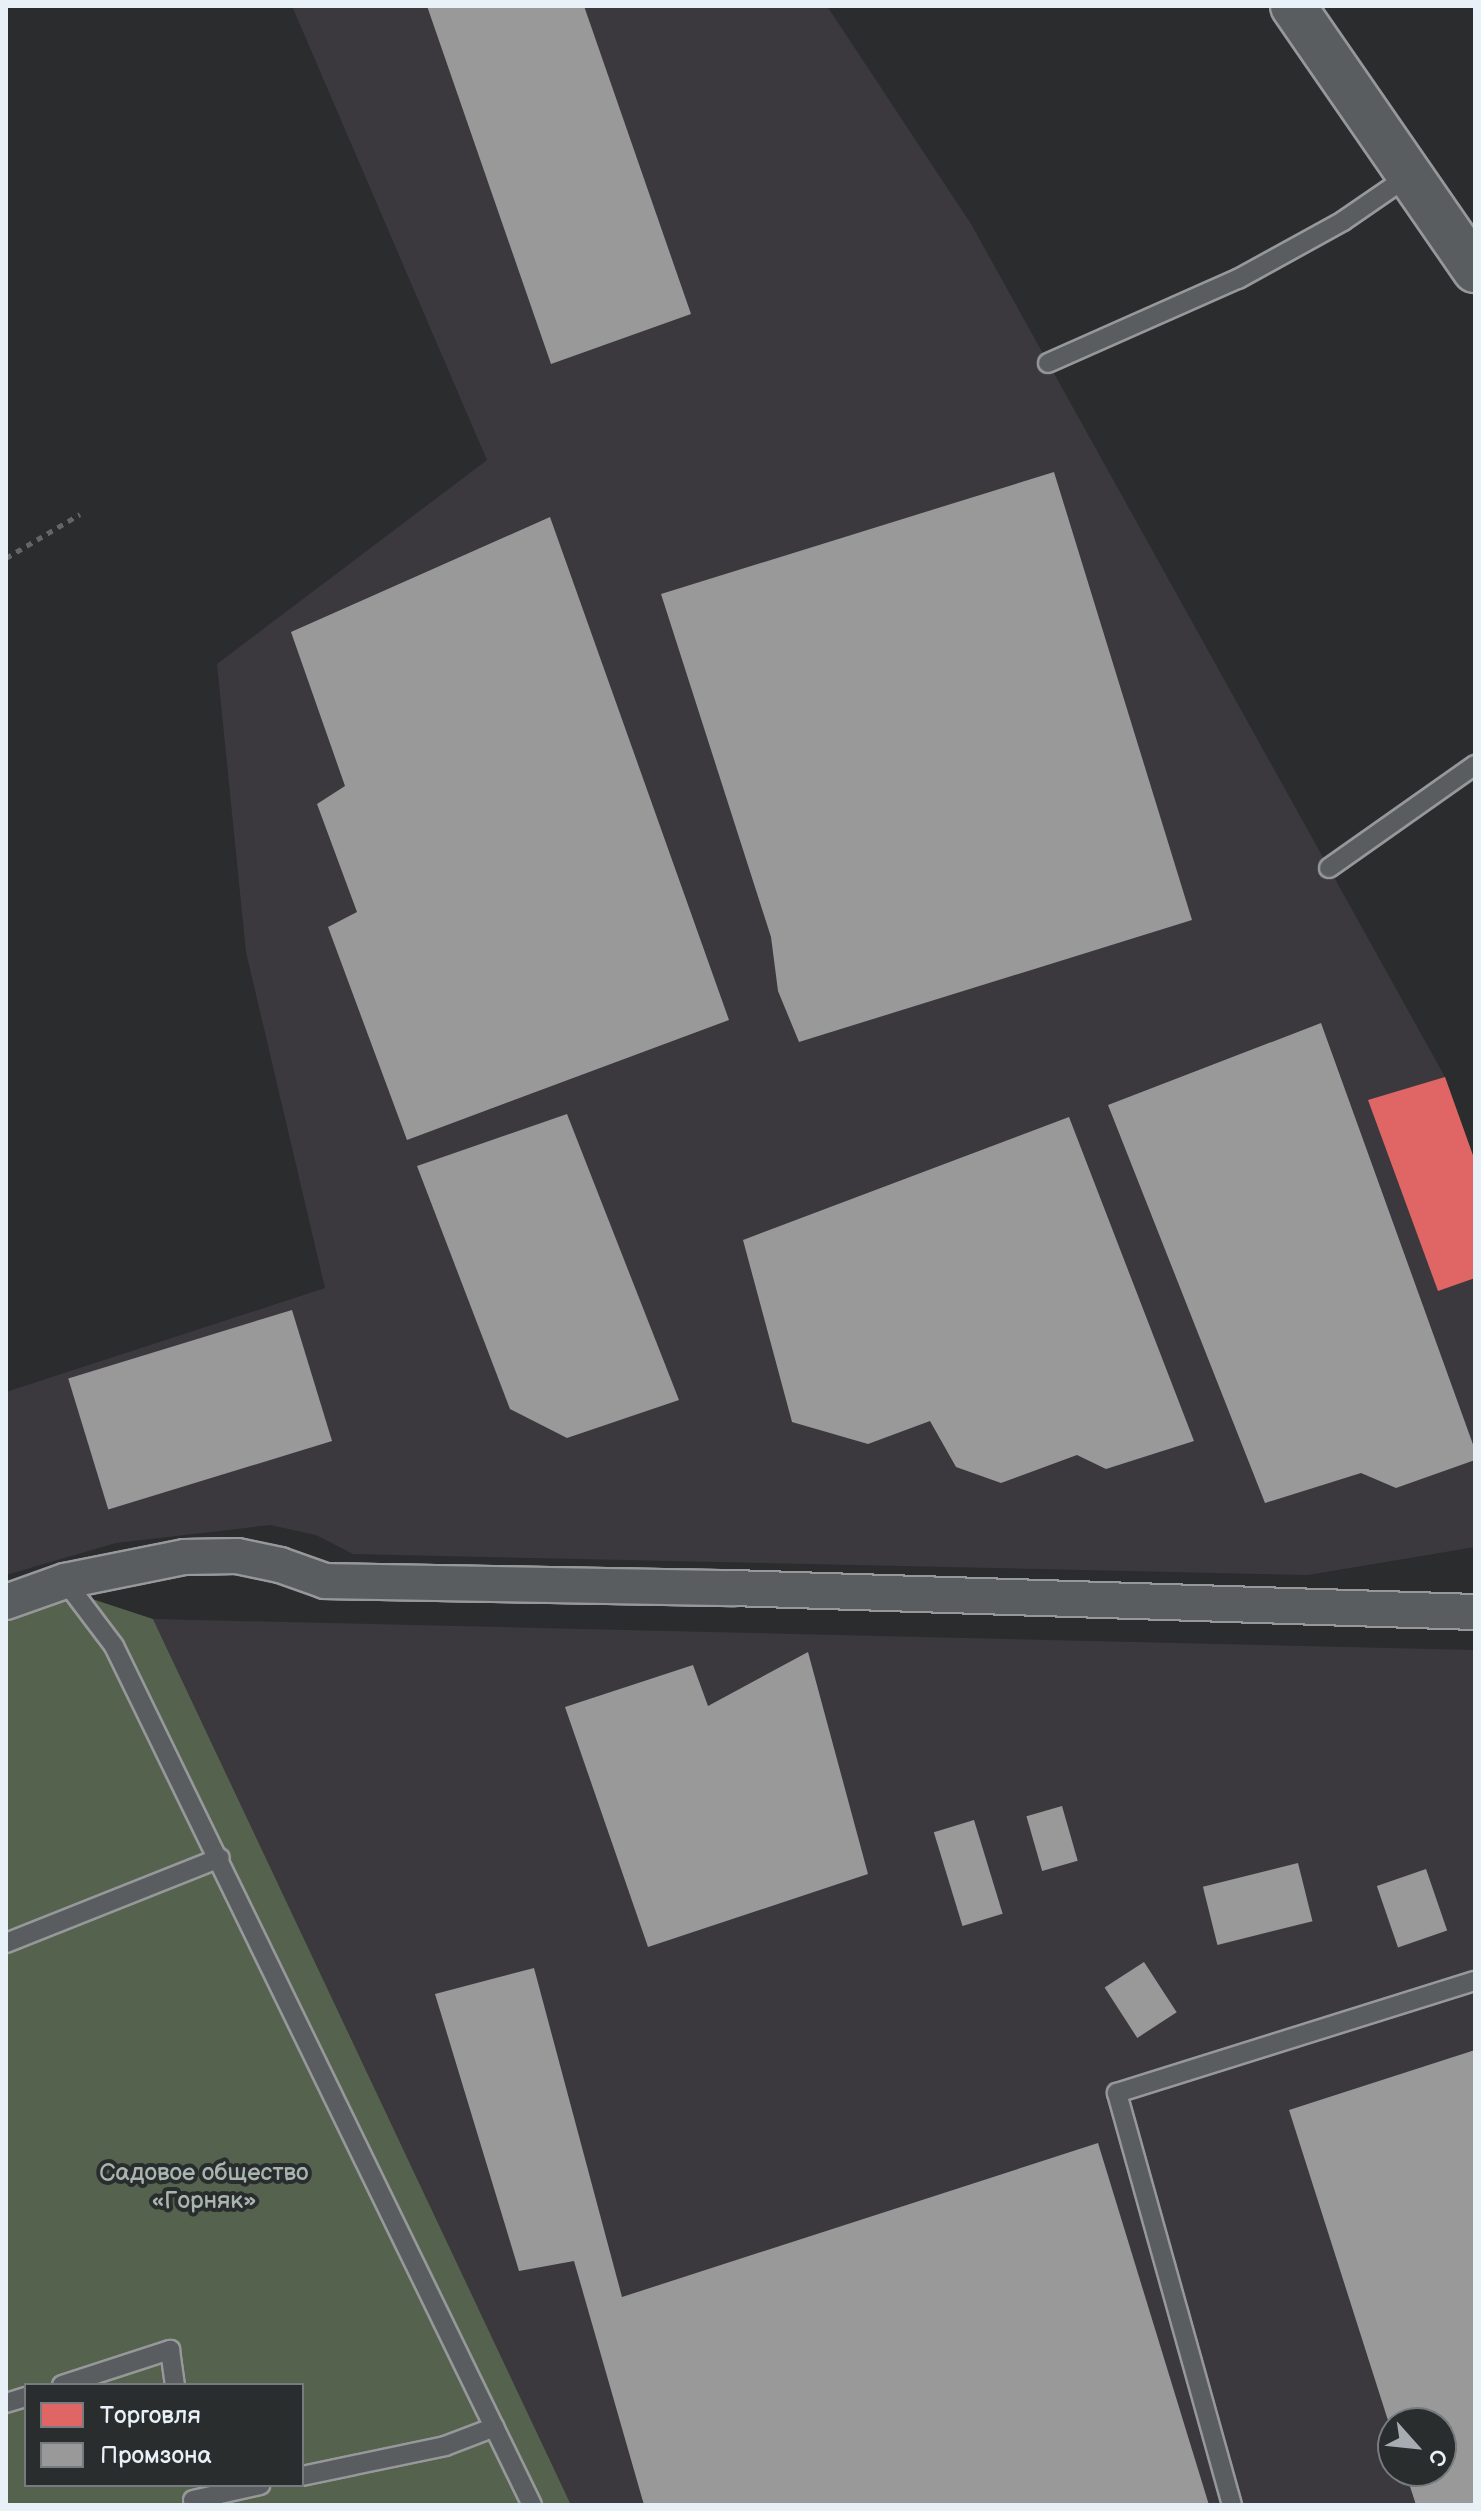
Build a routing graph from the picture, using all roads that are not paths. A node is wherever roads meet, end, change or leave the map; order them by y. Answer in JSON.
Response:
{"nodes":[{"id":1,"x":1293,"y":6,"type":"edge"},
{"id":2,"x":1410,"y":175,"type":"junction"},
{"id":3,"x":1475,"y":270,"type":"edge"},
{"id":4,"x":1048,"y":363,"type":"dead end"},
{"id":5,"x":1475,"y":765,"type":"edge"},
{"id":6,"x":1329,"y":868,"type":"dead end"},
{"id":7,"x":65,"y":1581,"type":"junction"},
{"id":8,"x":6,"y":1602,"type":"edge"},
{"id":9,"x":1475,"y":1612,"type":"edge"},
{"id":10,"x":220,"y":1858,"type":"junction"},
{"id":11,"x":6,"y":1943,"type":"edge"},
{"id":12,"x":1475,"y":1981,"type":"edge"},
{"id":13,"x":68,"y":2383,"type":"edge"},
{"id":14,"x":175,"y":2383,"type":"edge"},
{"id":15,"x":495,"y":2427,"type":"junction"},
{"id":16,"x":304,"y":2476,"type":"edge"},
{"id":17,"x":249,"y":2487,"type":"edge"},
{"id":18,"x":192,"y":2497,"type":"edge"},
{"id":19,"x":532,"y":2505,"type":"edge"},
{"id":20,"x":1232,"y":2505,"type":"edge"}],
"edges":[{"from":1,"to":2,"type":"street"},
{"from":2,"to":3,"type":"street"},
{"from":2,"to":4,"type":"lane"},
{"from":5,"to":6,"type":"lane"},
{"from":7,"to":8,"type":"street"},
{"from":7,"to":9,"type":"street"},
{"from":7,"to":10,"type":"lane"},
{"from":10,"to":11,"type":"lane"},
{"from":10,"to":15,"type":"lane"},
{"from":12,"to":20,"type":"lane"},
{"from":13,"to":14,"type":"lane"},
{"from":15,"to":16,"type":"lane"},
{"from":15,"to":19,"type":"lane"},
{"from":17,"to":18,"type":"lane"}]}
